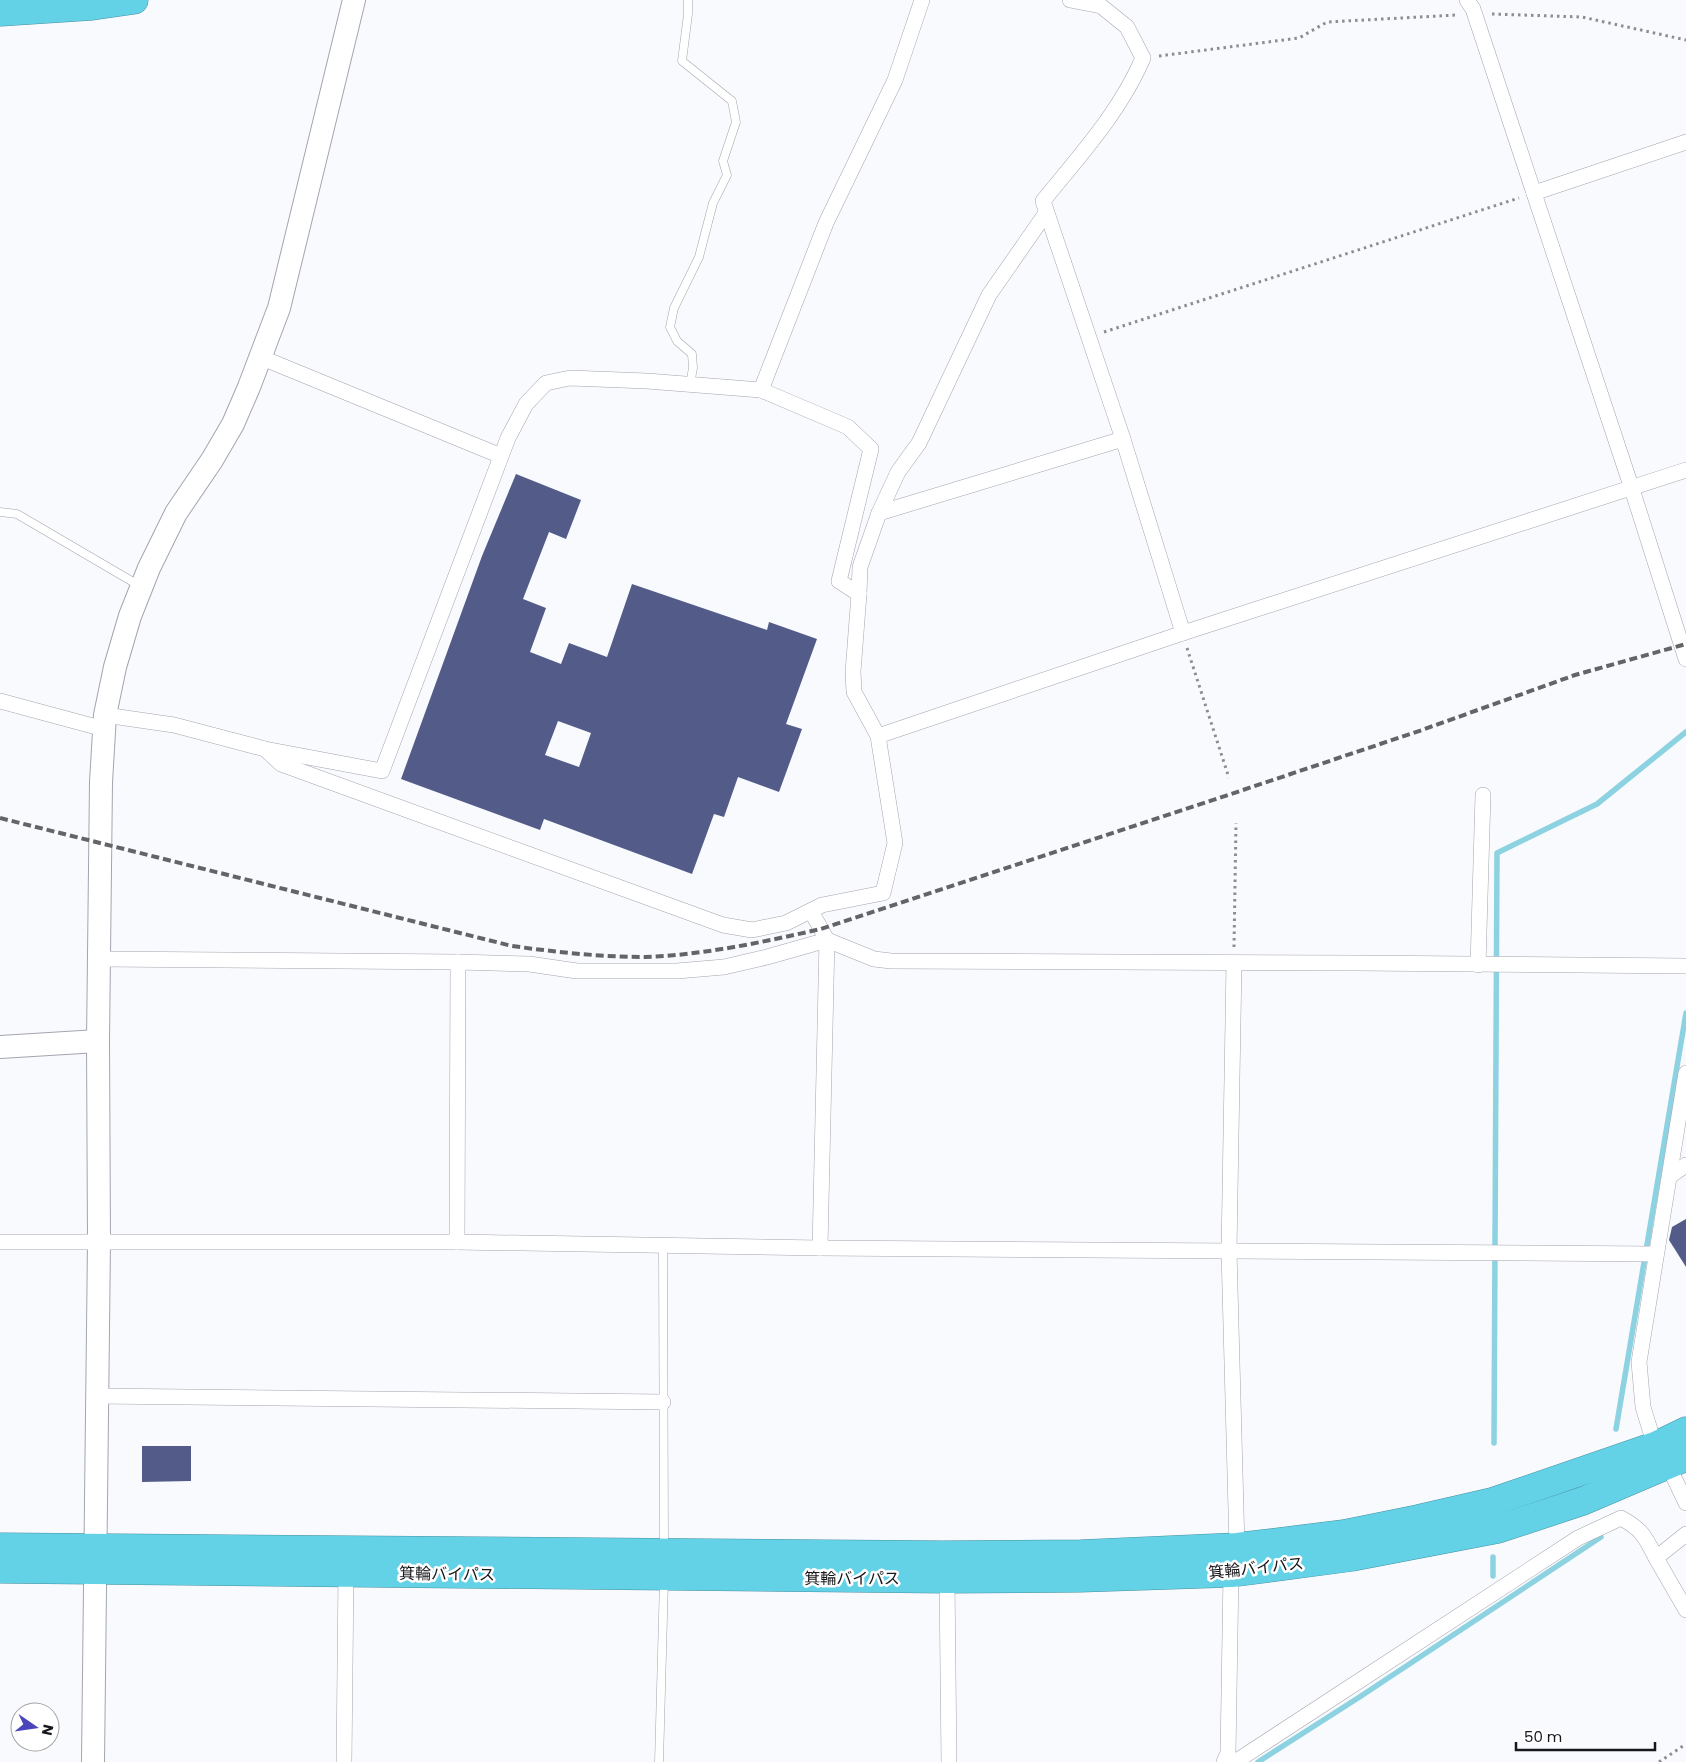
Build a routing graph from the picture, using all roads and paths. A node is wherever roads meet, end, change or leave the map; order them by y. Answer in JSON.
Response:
{"nodes":[{"id":1,"x":134,"y":0,"type":"edge"},
{"id":2,"x":354,"y":0,"type":"edge"},
{"id":3,"x":688,"y":0,"type":"edge"},
{"id":4,"x":922,"y":0,"type":"edge"},
{"id":5,"x":1070,"y":0,"type":"edge"},
{"id":6,"x":1468,"y":0,"type":"edge"},
{"id":7,"x":93,"y":3,"type":"edge"},
{"id":8,"x":0,"y":12,"type":"edge"},
{"id":9,"x":1484,"y":14,"type":"dead end"},
{"id":10,"x":1463,"y":15,"type":"dead end"},
{"id":11,"x":1686,"y":40,"type":"edge"},
{"id":12,"x":1142,"y":58,"type":"junction"},
{"id":13,"x":1686,"y":142,"type":"edge"},
{"id":14,"x":1534,"y":193,"type":"junction"},
{"id":15,"x":1046,"y":213,"type":"junction"},
{"id":16,"x":1089,"y":337,"type":"junction"},
{"id":17,"x":260,"y":358,"type":"junction"},
{"id":18,"x":690,"y":384,"type":"junction"},
{"id":19,"x":761,"y":390,"type":"junction"},
{"id":20,"x":1123,"y":439,"type":"junction"},
{"id":21,"x":501,"y":456,"type":"junction"},
{"id":22,"x":1686,"y":470,"type":"edge"},
{"id":23,"x":1631,"y":486,"type":"junction"},
{"id":24,"x":0,"y":512,"type":"edge"},
{"id":25,"x":878,"y":513,"type":"junction"},
{"id":26,"x":142,"y":587,"type":"junction"},
{"id":27,"x":859,"y":594,"type":"junction"},
{"id":28,"x":1182,"y":633,"type":"junction"},
{"id":29,"x":1686,"y":659,"type":"edge"},
{"id":30,"x":0,"y":701,"type":"edge"},
{"id":31,"x":104,"y":722,"type":"junction"},
{"id":32,"x":878,"y":736,"type":"junction"},
{"id":33,"x":265,"y":749,"type":"junction"},
{"id":34,"x":1229,"y":778,"type":"dead end"},
{"id":35,"x":1483,"y":795,"type":"dead end"},
{"id":36,"x":1236,"y":823,"type":"dead end"},
{"id":37,"x":811,"y":911,"type":"junction"},
{"id":38,"x":827,"y":940,"type":"junction"},
{"id":39,"x":99,"y":958,"type":"junction"},
{"id":40,"x":458,"y":962,"type":"junction"},
{"id":41,"x":1234,"y":963,"type":"junction"},
{"id":42,"x":1491,"y":965,"type":"junction"},
{"id":43,"x":1684,"y":966,"type":"edge"},
{"id":44,"x":98,"y":1040,"type":"junction"},
{"id":45,"x":0,"y":1047,"type":"edge"},
{"id":46,"x":1686,"y":1074,"type":"edge"},
{"id":47,"x":1686,"y":1165,"type":"edge"},
{"id":48,"x":1670,"y":1176,"type":"junction"},
{"id":49,"x":0,"y":1242,"type":"edge"},
{"id":50,"x":98,"y":1242,"type":"junction"},
{"id":51,"x":457,"y":1242,"type":"junction"},
{"id":52,"x":663,"y":1246,"type":"junction"},
{"id":53,"x":820,"y":1248,"type":"junction"},
{"id":54,"x":1229,"y":1251,"type":"junction"},
{"id":55,"x":1648,"y":1254,"type":"junction"},
{"id":56,"x":96,"y":1396,"type":"junction"},
{"id":57,"x":663,"y":1402,"type":"junction"},
{"id":58,"x":1686,"y":1431,"type":"edge"},
{"id":59,"x":1670,"y":1456,"type":"edge"},
{"id":60,"x":1686,"y":1503,"type":"edge"},
{"id":61,"x":1686,"y":1534,"type":"edge"},
{"id":62,"x":0,"y":1547,"type":"edge"},
{"id":63,"x":1237,"y":1547,"type":"junction"},
{"id":64,"x":1656,"y":1558,"type":"junction"},
{"id":65,"x":94,"y":1559,"type":"junction"},
{"id":66,"x":664,"y":1565,"type":"junction"},
{"id":67,"x":0,"y":1569,"type":"edge"},
{"id":68,"x":346,"y":1572,"type":"junction"},
{"id":69,"x":1230,"y":1573,"type":"junction"},
{"id":70,"x":947,"y":1579,"type":"junction"},
{"id":71,"x":1686,"y":1610,"type":"edge"},
{"id":72,"x":1686,"y":1744,"type":"edge"},
{"id":73,"x":93,"y":1762,"type":"edge"},
{"id":74,"x":344,"y":1762,"type":"edge"},
{"id":75,"x":659,"y":1762,"type":"edge"},
{"id":76,"x":949,"y":1762,"type":"edge"},
{"id":77,"x":1224,"y":1762,"type":"edge"},
{"id":78,"x":1235,"y":1762,"type":"edge"},
{"id":79,"x":1659,"y":1762,"type":"edge"}],
"edges":[{"from":1,"to":7,"type":"highway"},
{"from":2,"to":17,"type":"street"},
{"from":3,"to":18,"type":"lane"},
{"from":4,"to":19,"type":"street"},
{"from":5,"to":12,"type":"street"},
{"from":6,"to":14,"type":"street"},
{"from":7,"to":8,"type":"highway"},
{"from":9,"to":11,"type":"path"},
{"from":10,"to":12,"type":"path"},
{"from":12,"to":15,"type":"street"},
{"from":13,"to":14,"type":"street"},
{"from":14,"to":16,"type":"path"},
{"from":14,"to":23,"type":"street"},
{"from":15,"to":16,"type":"street"},
{"from":15,"to":25,"type":"street"},
{"from":16,"to":20,"type":"street"},
{"from":17,"to":21,"type":"street"},
{"from":17,"to":26,"type":"street"},
{"from":18,"to":19,"type":"street"},
{"from":18,"to":21,"type":"street"},
{"from":19,"to":27,"type":"street"},
{"from":20,"to":25,"type":"street"},
{"from":20,"to":28,"type":"street"},
{"from":21,"to":33,"type":"street"},
{"from":22,"to":23,"type":"street"},
{"from":23,"to":28,"type":"street"},
{"from":23,"to":29,"type":"street"},
{"from":24,"to":26,"type":"lane"},
{"from":25,"to":27,"type":"street"},
{"from":26,"to":31,"type":"street"},
{"from":27,"to":32,"type":"street"},
{"from":28,"to":32,"type":"street"},
{"from":28,"to":34,"type":"path"},
{"from":30,"to":31,"type":"street"},
{"from":31,"to":33,"type":"street"},
{"from":31,"to":39,"type":"street"},
{"from":32,"to":37,"type":"street"},
{"from":33,"to":37,"type":"street"},
{"from":35,"to":42,"type":"street"},
{"from":36,"to":41,"type":"path"},
{"from":37,"to":38,"type":"street"},
{"from":38,"to":40,"type":"street"},
{"from":38,"to":41,"type":"street"},
{"from":38,"to":53,"type":"street"},
{"from":39,"to":40,"type":"street"},
{"from":39,"to":44,"type":"street"},
{"from":40,"to":51,"type":"street"},
{"from":41,"to":42,"type":"street"},
{"from":41,"to":54,"type":"street"},
{"from":42,"to":43,"type":"street"},
{"from":44,"to":45,"type":"street"},
{"from":44,"to":50,"type":"street"},
{"from":46,"to":48,"type":"street"},
{"from":47,"to":48,"type":"street"},
{"from":48,"to":55,"type":"street"},
{"from":49,"to":50,"type":"street"},
{"from":50,"to":51,"type":"street"},
{"from":50,"to":56,"type":"street"},
{"from":51,"to":52,"type":"street"},
{"from":52,"to":53,"type":"street"},
{"from":52,"to":57,"type":"lane"},
{"from":53,"to":54,"type":"street"},
{"from":54,"to":55,"type":"street"},
{"from":54,"to":63,"type":"street"},
{"from":55,"to":59,"type":"street"},
{"from":56,"to":57,"type":"street"},
{"from":56,"to":65,"type":"street"},
{"from":57,"to":66,"type":"lane"},
{"from":58,"to":59,"type":"highway","name":"箕輪バイパス"},
{"from":59,"to":60,"type":"street"},
{"from":59,"to":63,"type":"highway","name":"箕輪バイパス"},
{"from":59,"to":69,"type":"highway","name":"箕輪バイパス"},
{"from":61,"to":64,"type":"street"},
{"from":62,"to":65,"type":"highway","name":"箕輪バイパス"},
{"from":63,"to":66,"type":"highway","name":"箕輪バイパス"},
{"from":63,"to":69,"type":"street"},
{"from":64,"to":71,"type":"street"},
{"from":64,"to":78,"type":"street"},
{"from":65,"to":66,"type":"highway","name":"箕輪バイパス"},
{"from":65,"to":67,"type":"highway","name":"箕輪バイパス"},
{"from":65,"to":68,"type":"highway","name":"箕輪バイパス"},
{"from":65,"to":73,"type":"street"},
{"from":66,"to":68,"type":"highway","name":"箕輪バイパス"},
{"from":66,"to":70,"type":"highway","name":"箕輪バイパス"},
{"from":66,"to":75,"type":"lane"},
{"from":68,"to":74,"type":"street"},
{"from":69,"to":70,"type":"highway","name":"箕輪バイパス"},
{"from":69,"to":77,"type":"street"},
{"from":70,"to":76,"type":"street"},
{"from":72,"to":79,"type":"path"}]}
